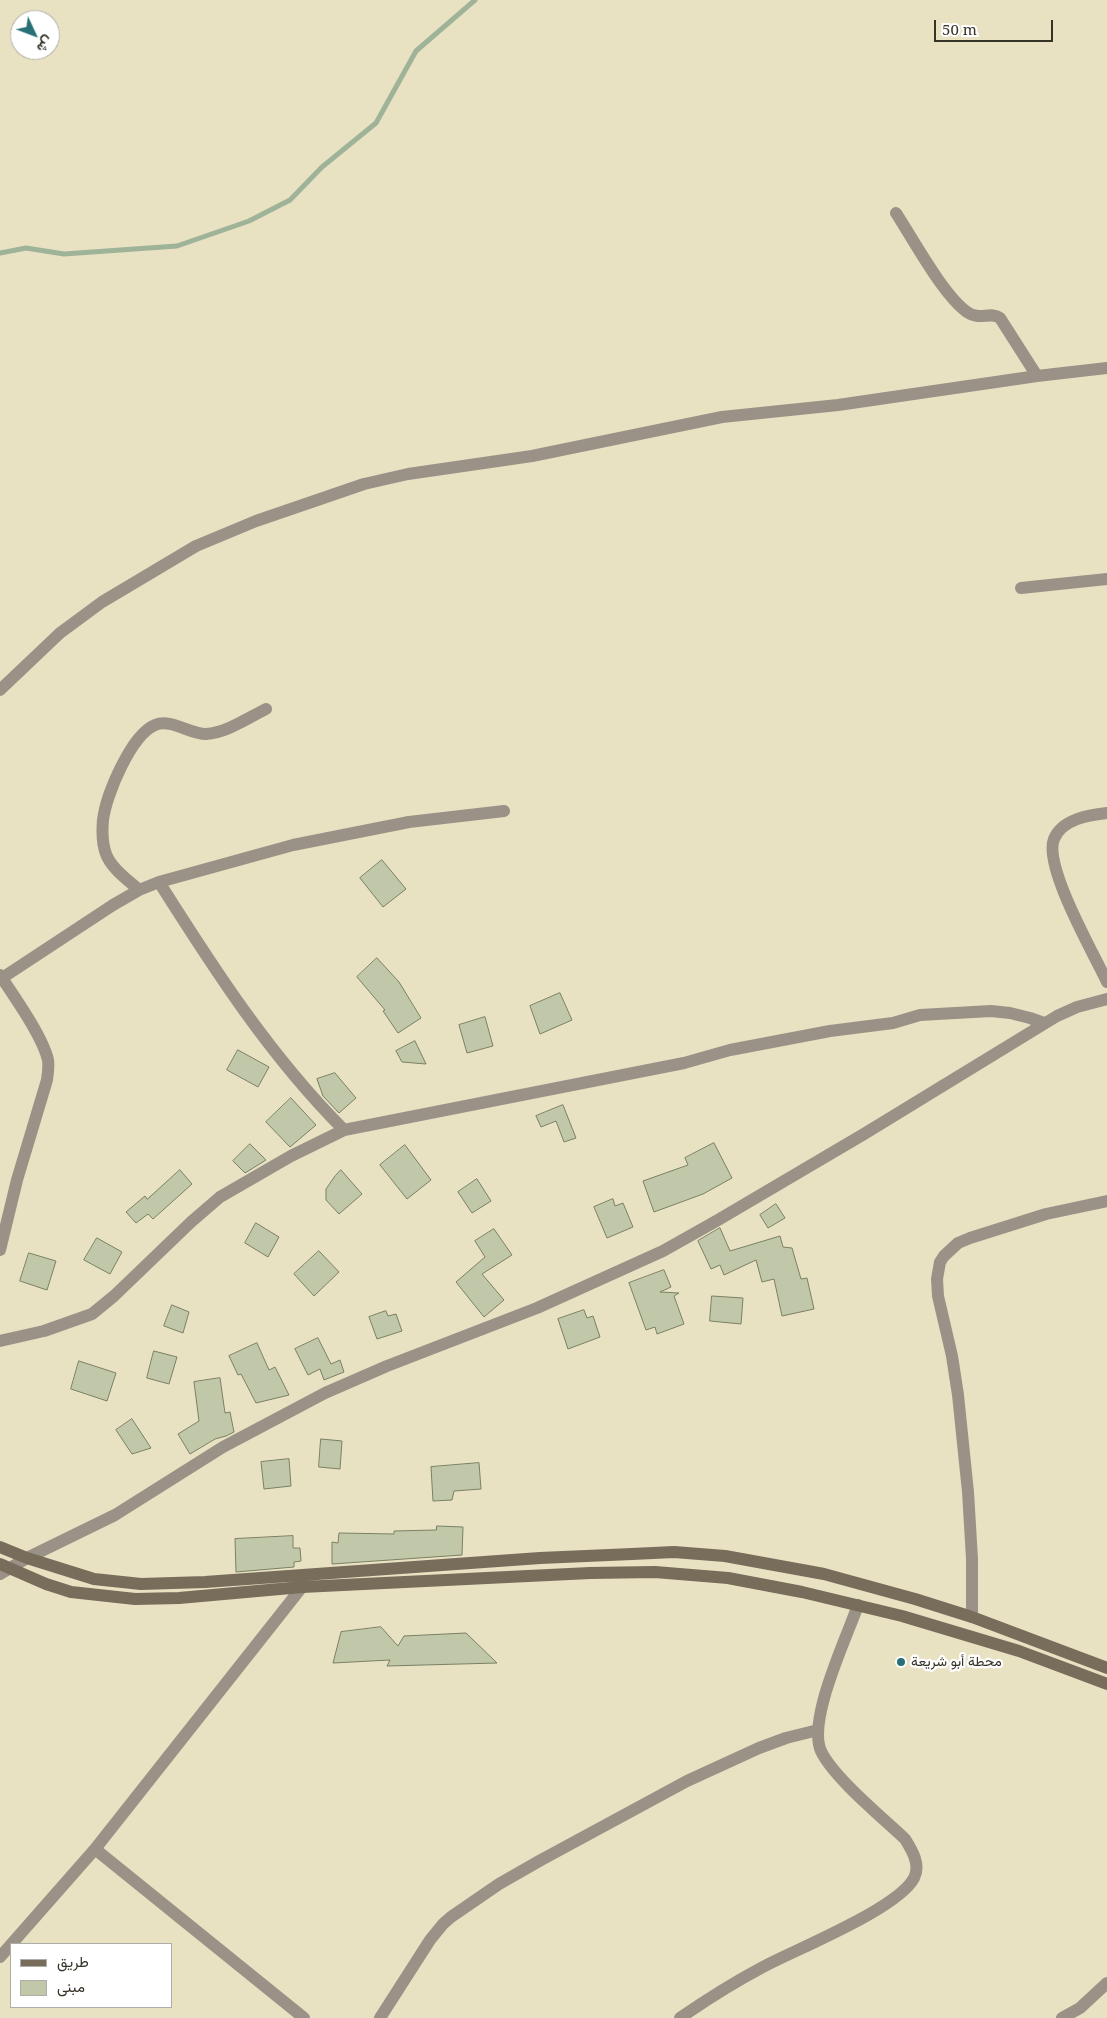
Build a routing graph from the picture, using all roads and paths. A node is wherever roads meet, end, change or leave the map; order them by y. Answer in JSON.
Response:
{"nodes":[{"id":1,"x":896,"y":213,"type":"dead end"},
{"id":2,"x":1107,"y":368,"type":"edge"},
{"id":3,"x":1037,"y":376,"type":"junction"},
{"id":4,"x":1107,"y":579,"type":"edge"},
{"id":5,"x":1021,"y":588,"type":"dead end"},
{"id":6,"x":0,"y":690,"type":"edge"},
{"id":7,"x":266,"y":709,"type":"dead end"},
{"id":8,"x":504,"y":811,"type":"dead end"},
{"id":9,"x":1107,"y":813,"type":"edge"},
{"id":10,"x":159,"y":882,"type":"junction"},
{"id":11,"x":139,"y":890,"type":"junction"},
{"id":12,"x":1,"y":977,"type":"edge"},
{"id":13,"x":1107,"y":982,"type":"edge"},
{"id":14,"x":1107,"y":999,"type":"edge"},
{"id":15,"x":1044,"y":1024,"type":"junction"},
{"id":16,"x":344,"y":1130,"type":"junction"},
{"id":17,"x":1107,"y":1201,"type":"edge"},
{"id":18,"x":0,"y":1250,"type":"edge"},
{"id":19,"x":0,"y":1342,"type":"edge"},
{"id":20,"x":0,"y":1548,"type":"edge"},
{"id":21,"x":27,"y":1558,"type":"junction"},
{"id":22,"x":4,"y":1569,"type":"edge"},
{"id":23,"x":302,"y":1587,"type":"junction"},
{"id":24,"x":858,"y":1605,"type":"junction"},
{"id":25,"x":972,"y":1617,"type":"junction"},
{"id":26,"x":1107,"y":1668,"type":"edge"},
{"id":27,"x":1107,"y":1684,"type":"edge"},
{"id":28,"x":818,"y":1730,"type":"junction"},
{"id":29,"x":95,"y":1849,"type":"junction"},
{"id":30,"x":12,"y":1943,"type":"edge"},
{"id":31,"x":10,"y":1945,"type":"edge"},
{"id":32,"x":0,"y":1956,"type":"edge"},
{"id":33,"x":1107,"y":1983,"type":"edge"},
{"id":34,"x":304,"y":2018,"type":"edge"},
{"id":35,"x":380,"y":2018,"type":"edge"},
{"id":36,"x":680,"y":2018,"type":"edge"},
{"id":37,"x":1062,"y":2018,"type":"edge"}],
"edges":[{"from":1,"to":3,"type":"street"},
{"from":2,"to":3,"type":"street"},
{"from":3,"to":6,"type":"street"},
{"from":4,"to":5,"type":"street"},
{"from":7,"to":11,"type":"street"},
{"from":8,"to":10,"type":"street"},
{"from":9,"to":13,"type":"street"},
{"from":10,"to":11,"type":"street"},
{"from":10,"to":16,"type":"street"},
{"from":11,"to":12,"type":"street"},
{"from":12,"to":18,"type":"street"},
{"from":14,"to":15,"type":"street"},
{"from":15,"to":16,"type":"street"},
{"from":15,"to":21,"type":"street"},
{"from":16,"to":19,"type":"street"},
{"from":17,"to":25,"type":"street"},
{"from":20,"to":21,"type":"main road"},
{"from":21,"to":22,"type":"street"},
{"from":21,"to":25,"type":"main road"},
{"from":22,"to":23,"type":"main road"},
{"from":23,"to":24,"type":"main road"},
{"from":23,"to":29,"type":"street"},
{"from":24,"to":27,"type":"main road"},
{"from":24,"to":28,"type":"street"},
{"from":25,"to":26,"type":"main road"},
{"from":28,"to":35,"type":"street"},
{"from":28,"to":36,"type":"street"},
{"from":29,"to":30,"type":"street"},
{"from":29,"to":34,"type":"street"},
{"from":31,"to":32,"type":"street"},
{"from":33,"to":37,"type":"street"}]}
